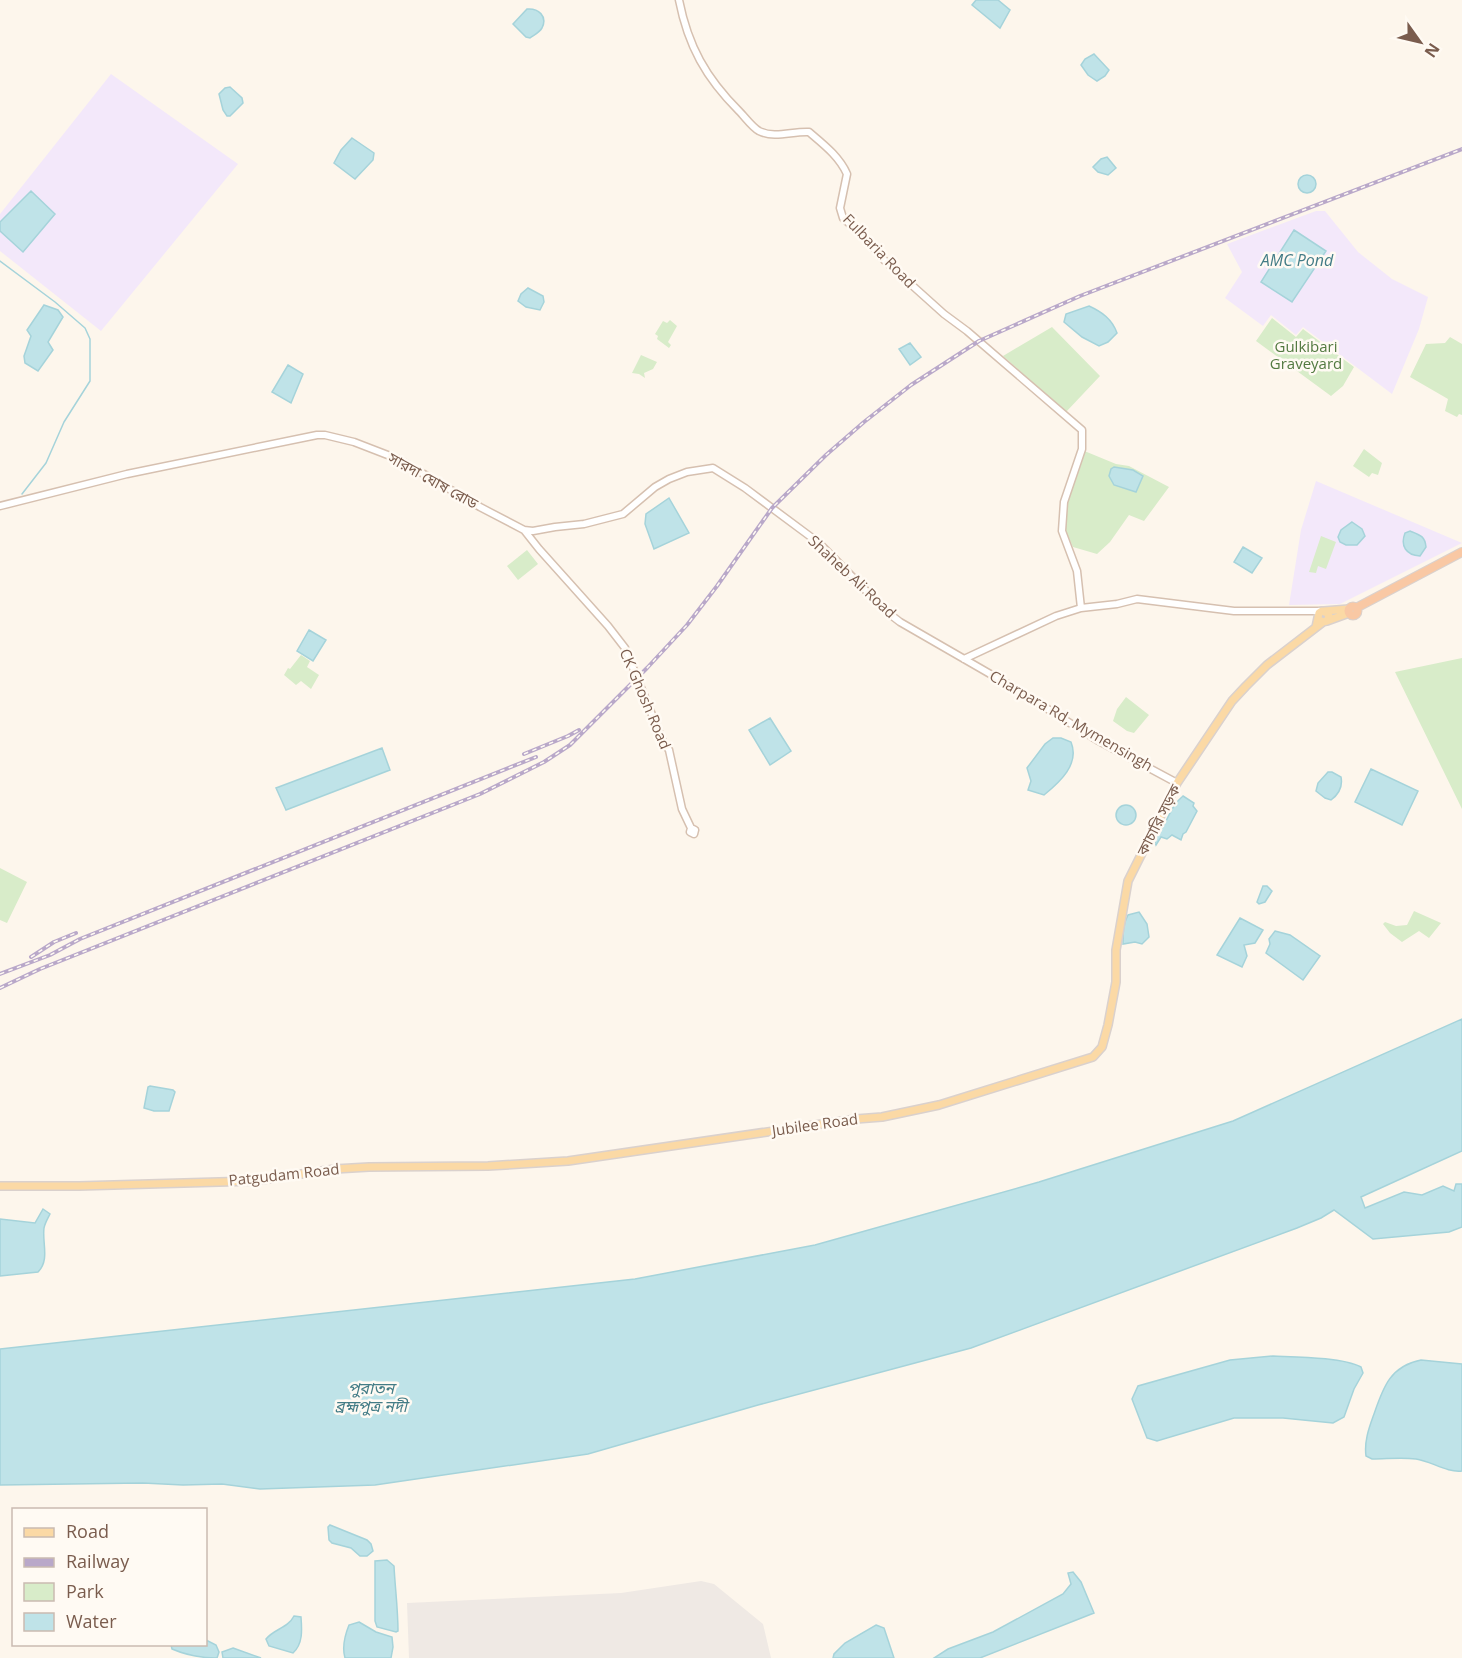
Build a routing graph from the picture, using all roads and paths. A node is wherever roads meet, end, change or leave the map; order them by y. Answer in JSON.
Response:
{"nodes":[{"id":1,"x":679,"y":0,"type":"edge"},
{"id":2,"x":0,"y":506,"type":"edge"},
{"id":3,"x":524,"y":530,"type":"junction"},
{"id":4,"x":1462,"y":552,"type":"edge"},
{"id":5,"x":1081,"y":608,"type":"junction"},
{"id":6,"x":1352,"y":610,"type":"joint"},
{"id":7,"x":1322,"y":617,"type":"junction"},
{"id":8,"x":964,"y":659,"type":"junction"},
{"id":9,"x":1177,"y":783,"type":"junction"},
{"id":10,"x":692,"y":828,"type":"dead end"},
{"id":11,"x":1093,"y":1057,"type":"joint"},
{"id":12,"x":531,"y":1163,"type":"joint"},
{"id":13,"x":0,"y":1186,"type":"edge"}],
"edges":[{"from":1,"to":5,"type":"main road","name":"Fulbaria Road"},
{"from":2,"to":3,"type":"main road","name":"সারদা ঘোষ রোড"},
{"from":3,"to":8,"type":"main road","name":"Shaheb Ali Road"},
{"from":3,"to":10,"type":"main road","name":"CK Ghosh Road"},
{"from":4,"to":6,"type":"highway"},
{"from":5,"to":7,"type":"main road"},
{"from":5,"to":8,"type":"main road"},
{"from":6,"to":7,"type":"main road","name":"কাচারি সড়ক"},
{"from":7,"to":9,"type":"main road","name":"কাচারি সড়ক"},
{"from":8,"to":9,"type":"main road","name":"Charpara Rd, Mymensingh"},
{"from":9,"to":11,"type":"main road","name":"কাচারি সড়ক"},
{"from":11,"to":12,"type":"main road","name":"Jubilee Road"},
{"from":12,"to":13,"type":"main road","name":"Patgudam Road"}]}
